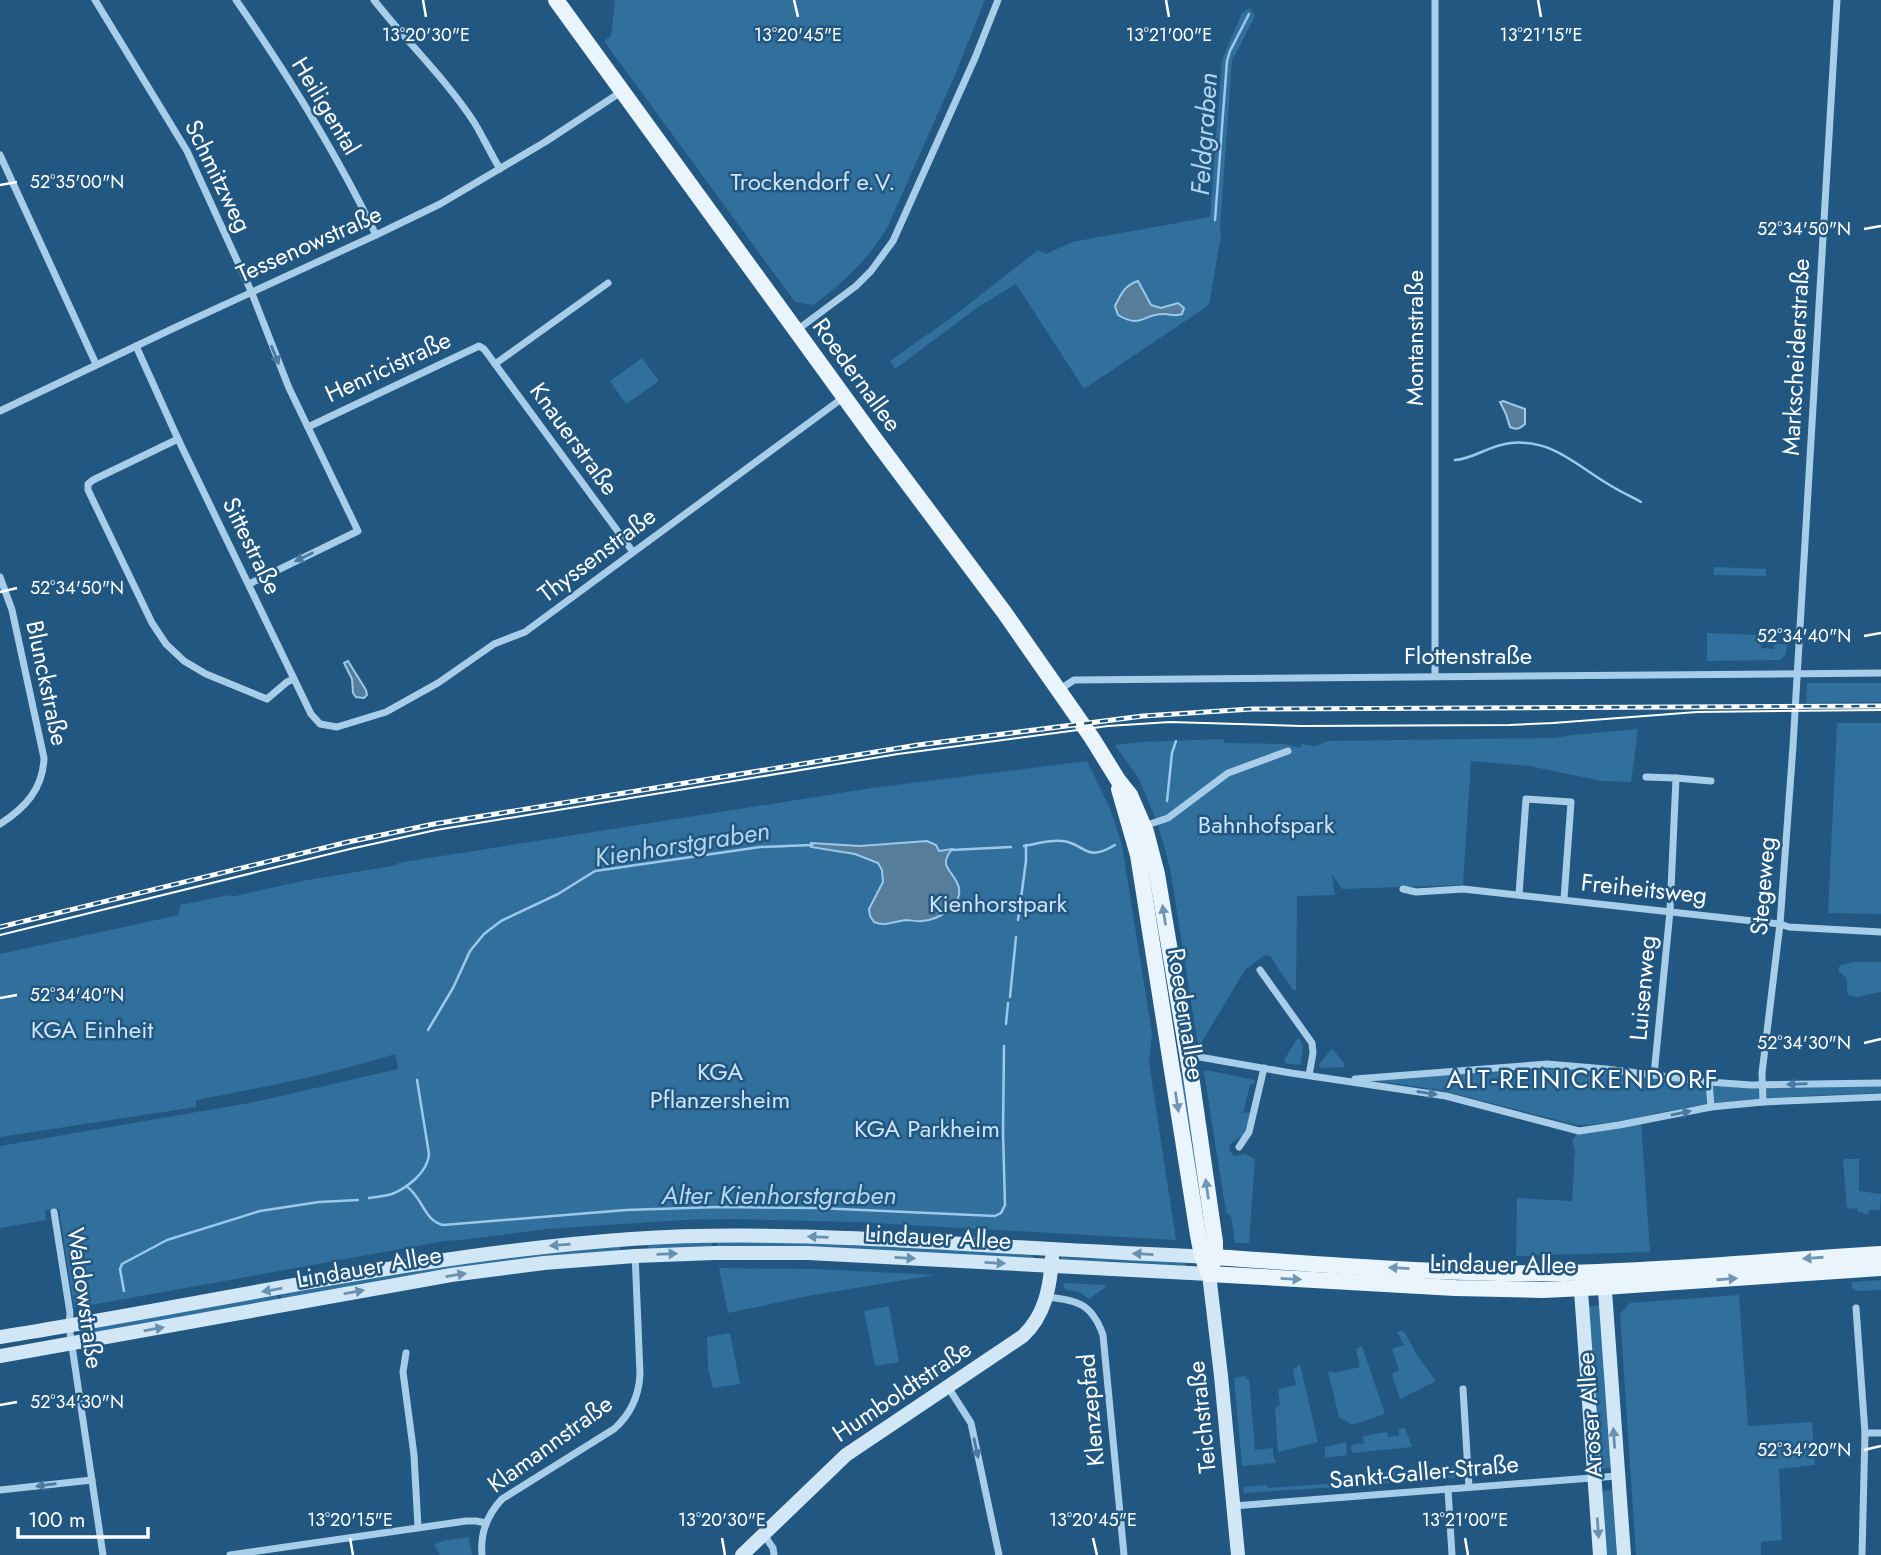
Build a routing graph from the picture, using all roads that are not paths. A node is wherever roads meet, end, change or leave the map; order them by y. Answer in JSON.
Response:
{"nodes":[{"id":1,"x":95,"y":0,"type":"edge"},
{"id":2,"x":236,"y":0,"type":"edge"},
{"id":3,"x":374,"y":0,"type":"edge"},
{"id":4,"x":556,"y":0,"type":"edge"},
{"id":5,"x":998,"y":0,"type":"edge"},
{"id":6,"x":1435,"y":0,"type":"edge"},
{"id":7,"x":1837,"y":0,"type":"edge"},
{"id":8,"x":622,"y":91,"type":"junction"},
{"id":9,"x":0,"y":155,"type":"edge"},
{"id":10,"x":500,"y":169,"type":"junction"},
{"id":11,"x":376,"y":235,"type":"junction"},
{"id":12,"x":608,"y":283,"type":"dead end"},
{"id":13,"x":251,"y":291,"type":"junction"},
{"id":14,"x":797,"y":331,"type":"junction"},
{"id":15,"x":136,"y":346,"type":"junction"},
{"id":16,"x":481,"y":347,"type":"joint"},
{"id":17,"x":96,"y":364,"type":"junction"},
{"id":18,"x":495,"y":365,"type":"junction"},
{"id":19,"x":844,"y":397,"type":"junction"},
{"id":20,"x":0,"y":411,"type":"edge"},
{"id":21,"x":308,"y":427,"type":"junction"},
{"id":22,"x":178,"y":439,"type":"junction"},
{"id":23,"x":633,"y":552,"type":"junction"},
{"id":24,"x":0,"y":577,"type":"edge"},
{"id":25,"x":249,"y":584,"type":"junction"},
{"id":26,"x":1881,"y":673,"type":"edge"},
{"id":27,"x":1796,"y":674,"type":"junction"},
{"id":28,"x":1435,"y":676,"type":"junction"},
{"id":29,"x":294,"y":679,"type":"junction"},
{"id":30,"x":1058,"y":690,"type":"junction"},
{"id":31,"x":360,"y":721,"type":"joint"},
{"id":32,"x":1288,"y":751,"type":"dead end"},
{"id":33,"x":1646,"y":777,"type":"dead end"},
{"id":34,"x":1676,"y":778,"type":"junction"},
{"id":35,"x":1118,"y":780,"type":"junction"},
{"id":36,"x":1710,"y":781,"type":"dead end"},
{"id":37,"x":0,"y":824,"type":"edge"},
{"id":38,"x":1144,"y":826,"type":"junction"},
{"id":39,"x":1403,"y":889,"type":"dead end"},
{"id":40,"x":1519,"y":894,"type":"junction"},
{"id":41,"x":1564,"y":899,"type":"junction"},
{"id":42,"x":1670,"y":911,"type":"junction"},
{"id":43,"x":1780,"y":924,"type":"junction"},
{"id":44,"x":1881,"y":932,"type":"edge"},
{"id":45,"x":1260,"y":970,"type":"dead end"},
{"id":46,"x":1170,"y":1055,"type":"junction"},
{"id":47,"x":1186,"y":1055,"type":"junction"},
{"id":48,"x":1264,"y":1068,"type":"junction"},
{"id":49,"x":1309,"y":1075,"type":"junction"},
{"id":50,"x":1654,"y":1075,"type":"junction"},
{"id":51,"x":1343,"y":1080,"type":"junction"},
{"id":52,"x":1709,"y":1082,"type":"junction"},
{"id":53,"x":1842,"y":1083,"type":"junction"},
{"id":54,"x":1881,"y":1083,"type":"edge"},
{"id":55,"x":1763,"y":1085,"type":"junction"},
{"id":56,"x":1881,"y":1097,"type":"edge"},
{"id":57,"x":1843,"y":1099,"type":"junction"},
{"id":58,"x":1763,"y":1102,"type":"junction"},
{"id":59,"x":1711,"y":1107,"type":"junction"},
{"id":60,"x":1239,"y":1147,"type":"dead end"},
{"id":61,"x":54,"y":1212,"type":"dead end"},
{"id":62,"x":634,"y":1239,"type":"junction"},
{"id":63,"x":1052,"y":1249,"type":"junction"},
{"id":64,"x":1881,"y":1254,"type":"edge"},
{"id":65,"x":635,"y":1256,"type":"junction"},
{"id":66,"x":1208,"y":1257,"type":"junction"},
{"id":67,"x":1051,"y":1266,"type":"junction"},
{"id":68,"x":1881,"y":1268,"type":"edge"},
{"id":69,"x":1209,"y":1274,"type":"junction"},
{"id":70,"x":1604,"y":1279,"type":"junction"},
{"id":71,"x":1580,"y":1280,"type":"junction"},
{"id":72,"x":1047,"y":1297,"type":"junction"},
{"id":73,"x":1856,"y":1308,"type":"dead end"},
{"id":74,"x":69,"y":1326,"type":"junction"},
{"id":75,"x":0,"y":1337,"type":"edge"},
{"id":76,"x":72,"y":1343,"type":"junction"},
{"id":77,"x":406,"y":1353,"type":"dead end"},
{"id":78,"x":0,"y":1356,"type":"edge"},
{"id":79,"x":948,"y":1387,"type":"junction"},
{"id":80,"x":1463,"y":1390,"type":"dead end"},
{"id":81,"x":1865,"y":1433,"type":"junction"},
{"id":82,"x":1881,"y":1433,"type":"edge"},
{"id":83,"x":1617,"y":1476,"type":"junction"},
{"id":84,"x":1594,"y":1478,"type":"junction"},
{"id":85,"x":92,"y":1480,"type":"junction"},
{"id":86,"x":1469,"y":1488,"type":"junction"},
{"id":87,"x":1448,"y":1489,"type":"junction"},
{"id":88,"x":0,"y":1490,"type":"edge"},
{"id":89,"x":1233,"y":1506,"type":"junction"},
{"id":90,"x":486,"y":1523,"type":"junction"},
{"id":91,"x":418,"y":1527,"type":"junction"},
{"id":92,"x":764,"y":1534,"type":"junction"},
{"id":93,"x":103,"y":1555,"type":"edge"},
{"id":94,"x":230,"y":1555,"type":"edge"},
{"id":95,"x":482,"y":1555,"type":"edge"},
{"id":96,"x":742,"y":1555,"type":"edge"},
{"id":97,"x":774,"y":1555,"type":"edge"},
{"id":98,"x":999,"y":1555,"type":"edge"},
{"id":99,"x":1124,"y":1555,"type":"edge"},
{"id":100,"x":1238,"y":1555,"type":"edge"},
{"id":101,"x":1452,"y":1555,"type":"edge"},
{"id":102,"x":1600,"y":1555,"type":"edge"},
{"id":103,"x":1624,"y":1555,"type":"edge"},
{"id":104,"x":1862,"y":1555,"type":"edge"}],
"edges":[{"from":1,"to":13,"type":"street","name":"Schmitzweg"},
{"from":2,"to":11,"type":"street","name":"Heiligental"},
{"from":3,"to":10,"type":"street"},
{"from":4,"to":8,"type":"main road","name":"Roedernallee"},
{"from":5,"to":14,"type":"street"},
{"from":6,"to":28,"type":"street","name":"Montanstraße"},
{"from":7,"to":27,"type":"street","name":"Markscheiderstraße"},
{"from":8,"to":10,"type":"street","name":"Tessenowstraße"},
{"from":8,"to":14,"type":"main road","name":"Roedernallee"},
{"from":9,"to":17,"type":"street"},
{"from":10,"to":11,"type":"street","name":"Tessenowstraße"},
{"from":11,"to":13,"type":"street","name":"Tessenowstraße"},
{"from":12,"to":18,"type":"street"},
{"from":13,"to":15,"type":"street","name":"Tessenowstraße"},
{"from":13,"to":21,"type":"street","name":"Schmitzweg","one_way":true},
{"from":14,"to":19,"type":"main road","name":"Roedernallee"},
{"from":15,"to":17,"type":"street","name":"Tessenowstraße"},
{"from":15,"to":22,"type":"street","name":"Sittestraße"},
{"from":16,"to":18,"type":"street","name":"Knauerstraße"},
{"from":16,"to":21,"type":"street","name":"Henricistraße"},
{"from":17,"to":20,"type":"street","name":"Tessenowstraße"},
{"from":18,"to":23,"type":"street","name":"Knauerstraße"},
{"from":19,"to":23,"type":"street","name":"Thyssenstraße"},
{"from":19,"to":30,"type":"main road","name":"Roedernallee"},
{"from":21,"to":25,"type":"street","name":"Schmitzweg","one_way":true},
{"from":22,"to":25,"type":"street","name":"Sittestraße"},
{"from":22,"to":29,"type":"street"},
{"from":23,"to":31,"type":"street","name":"Thyssenstraße"},
{"from":24,"to":37,"type":"street","name":"Blunckstraße"},
{"from":25,"to":29,"type":"street","name":"Sittestraße"},
{"from":26,"to":27,"type":"street","name":"Flottenstraße"},
{"from":27,"to":28,"type":"street","name":"Flottenstraße"},
{"from":27,"to":43,"type":"street","name":"Stegeweg"},
{"from":28,"to":30,"type":"street","name":"Flottenstraße"},
{"from":29,"to":31,"type":"street","name":"Sittestraße"},
{"from":30,"to":35,"type":"main road","name":"Roedernallee"},
{"from":32,"to":38,"type":"street"},
{"from":33,"to":34,"type":"street"},
{"from":34,"to":36,"type":"street"},
{"from":34,"to":42,"type":"street","name":"Luisenweg"},
{"from":35,"to":38,"type":"main road","name":"Roedernallee"},
{"from":35,"to":46,"type":"main road","name":"Roedernallee"},
{"from":47,"to":38,"type":"main road","name":"Roedernallee","one_way":true},
{"from":39,"to":40,"type":"street","name":"Freiheitsweg"},
{"from":40,"to":41,"type":"street","name":"Freiheitsweg"},
{"from":40,"to":41,"type":"street"},
{"from":41,"to":42,"type":"street","name":"Freiheitsweg"},
{"from":42,"to":43,"type":"street","name":"Freiheitsweg"},
{"from":42,"to":50,"type":"street","name":"Luisenweg"},
{"from":43,"to":44,"type":"street","name":"Freiheitsweg"},
{"from":43,"to":55,"type":"street","name":"Stegeweg"},
{"from":45,"to":49,"type":"street"},
{"from":46,"to":47,"type":"street"},
{"from":46,"to":66,"type":"main road","name":"Roedernallee","one_way":true},
{"from":47,"to":48,"type":"street"},
{"from":66,"to":47,"type":"main road","name":"Roedernallee","one_way":true},
{"from":48,"to":49,"type":"street"},
{"from":48,"to":60,"type":"street"},
{"from":49,"to":51,"type":"street"},
{"from":50,"to":51,"type":"street"},
{"from":50,"to":52,"type":"street"},
{"from":51,"to":59,"type":"street","one_way":true},
{"from":52,"to":55,"type":"street"},
{"from":52,"to":59,"type":"street"},
{"from":53,"to":54,"type":"street"},
{"from":53,"to":55,"type":"street","one_way":true},
{"from":53,"to":57,"type":"street"},
{"from":55,"to":58,"type":"street","name":"Stegeweg"},
{"from":56,"to":57,"type":"street"},
{"from":57,"to":58,"type":"street"},
{"from":58,"to":59,"type":"street"},
{"from":61,"to":74,"type":"street","name":"Waldowstraße"},
{"from":63,"to":62,"type":"main road","name":"Lindauer Allee","one_way":true},
{"from":62,"to":65,"type":"street","name":"Klamannstraße"},
{"from":62,"to":74,"type":"main road","name":"Lindauer Allee","one_way":true},
{"from":66,"to":63,"type":"main road","name":"Lindauer Allee","one_way":true},
{"from":63,"to":67,"type":"main road","name":"Humboldtstraße"},
{"from":64,"to":70,"type":"main road","name":"Lindauer Allee","one_way":true},
{"from":65,"to":67,"type":"main road","name":"Lindauer Allee","one_way":true},
{"from":76,"to":65,"type":"main road","name":"Lindauer Allee","one_way":true},
{"from":65,"to":90,"type":"street","name":"Klamannstraße"},
{"from":66,"to":69,"type":"main road"},
{"from":71,"to":66,"type":"main road","name":"Lindauer Allee","one_way":true},
{"from":67,"to":69,"type":"main road","name":"Lindauer Allee"},
{"from":67,"to":72,"type":"main road","name":"Humboldtstraße"},
{"from":70,"to":68,"type":"main road","name":"Lindauer Allee","one_way":true},
{"from":69,"to":71,"type":"main road","name":"Lindauer Allee","one_way":true},
{"from":69,"to":89,"type":"main road","name":"Teichstraße"},
{"from":70,"to":71,"type":"main road","name":"Lindauer Allee"},
{"from":83,"to":70,"type":"main road","name":"Aroser Allee","one_way":true},
{"from":71,"to":84,"type":"main road","name":"Aroser Allee"},
{"from":72,"to":79,"type":"main road","name":"Humboldtstraße"},
{"from":72,"to":99,"type":"street","name":"Klenzepfad"},
{"from":73,"to":81,"type":"street"},
{"from":74,"to":75,"type":"main road","name":"Lindauer Allee"},
{"from":74,"to":76,"type":"street","name":"Waldowstraße"},
{"from":76,"to":78,"type":"main road","name":"Lindauer Allee"},
{"from":76,"to":85,"type":"street","name":"Waldowstraße"},
{"from":77,"to":91,"type":"street"},
{"from":79,"to":92,"type":"main road","name":"Humboldtstraße"},
{"from":79,"to":98,"type":"street","one_way":true},
{"from":80,"to":86,"type":"street"},
{"from":81,"to":82,"type":"street"},
{"from":81,"to":104,"type":"street"},
{"from":83,"to":84,"type":"street","name":"Sankt-Galler-Straße"},
{"from":83,"to":103,"type":"main road","name":"Aroser Allee"},
{"from":84,"to":86,"type":"street","name":"Sankt-Galler-Straße"},
{"from":84,"to":102,"type":"main road","name":"Aroser Allee","one_way":true},
{"from":85,"to":88,"type":"street","one_way":true},
{"from":85,"to":93,"type":"street","name":"Waldowstraße"},
{"from":86,"to":87,"type":"street","name":"Sankt-Galler-Straße"},
{"from":87,"to":89,"type":"street","name":"Sankt-Galler-Straße"},
{"from":87,"to":101,"type":"street"},
{"from":89,"to":100,"type":"main road","name":"Teichstraße"},
{"from":90,"to":91,"type":"street"},
{"from":90,"to":95,"type":"street","name":"Klamannstraße"},
{"from":91,"to":94,"type":"street"},
{"from":92,"to":96,"type":"main road","name":"Humboldtstraße"},
{"from":92,"to":97,"type":"street"}]}
